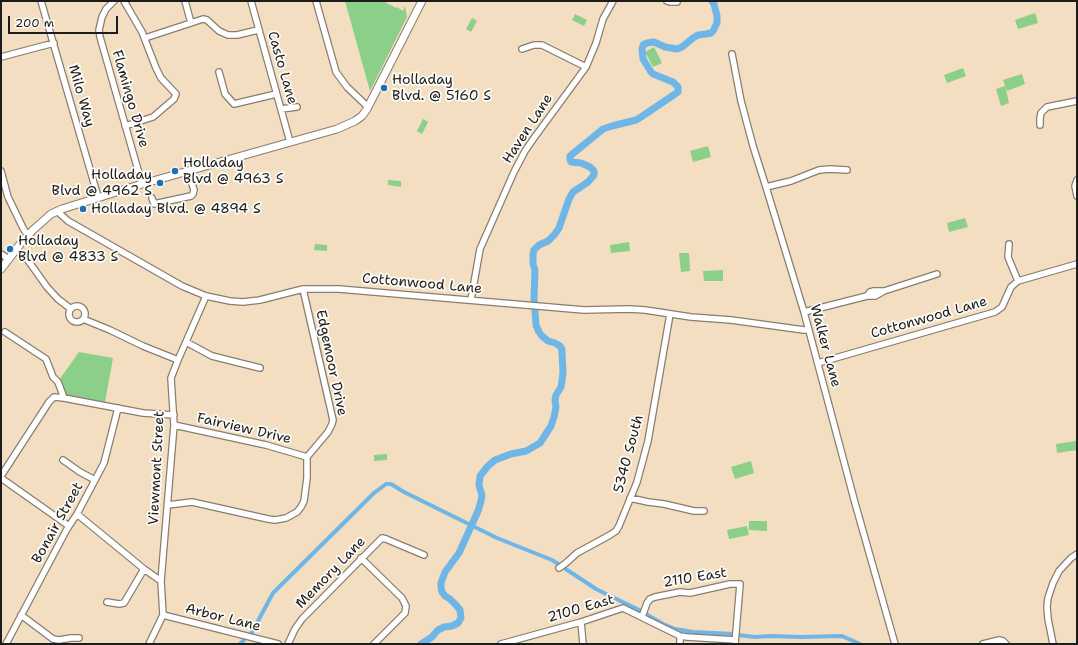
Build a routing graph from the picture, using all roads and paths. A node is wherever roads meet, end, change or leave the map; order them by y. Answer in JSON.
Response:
{"nodes":[{"id":1,"x":41,"y":1,"type":"edge"},
{"id":2,"x":114,"y":1,"type":"edge"},
{"id":3,"x":124,"y":1,"type":"edge"},
{"id":4,"x":185,"y":1,"type":"edge"},
{"id":5,"x":251,"y":1,"type":"edge"},
{"id":6,"x":316,"y":1,"type":"edge"},
{"id":7,"x":422,"y":1,"type":"edge"},
{"id":8,"x":613,"y":1,"type":"edge"},
{"id":9,"x":667,"y":1,"type":"edge"},
{"id":10,"x":677,"y":2,"type":"edge"},
{"id":11,"x":191,"y":22,"type":"junction"},
{"id":12,"x":258,"y":30,"type":"junction"},
{"id":13,"x":145,"y":38,"type":"junction"},
{"id":14,"x":54,"y":43,"type":"junction"},
{"id":15,"x":522,"y":49,"type":"dead end"},
{"id":16,"x":732,"y":54,"type":"dead end"},
{"id":17,"x":1,"y":57,"type":"edge"},
{"id":18,"x":586,"y":67,"type":"junction"},
{"id":19,"x":219,"y":72,"type":"dead end"},
{"id":20,"x":276,"y":94,"type":"junction"},
{"id":21,"x":1077,"y":100,"type":"edge"},
{"id":22,"x":296,"y":107,"type":"dead end"},
{"id":23,"x":368,"y":107,"type":"junction"},
{"id":24,"x":280,"y":109,"type":"junction"},
{"id":25,"x":1040,"y":125,"type":"dead end"},
{"id":26,"x":126,"y":126,"type":"junction"},
{"id":27,"x":290,"y":142,"type":"junction"},
{"id":28,"x":847,"y":170,"type":"dead end"},
{"id":29,"x":1,"y":171,"type":"edge"},
{"id":30,"x":188,"y":171,"type":"junction"},
{"id":31,"x":1077,"y":180,"type":"edge"},
{"id":32,"x":142,"y":184,"type":"junction"},
{"id":33,"x":766,"y":187,"type":"junction"},
{"id":34,"x":3,"y":190,"type":"edge"},
{"id":35,"x":1077,"y":196,"type":"edge"},
{"id":36,"x":98,"y":197,"type":"junction"},
{"id":37,"x":152,"y":198,"type":"dead end"},
{"id":38,"x":57,"y":211,"type":"junction"},
{"id":39,"x":28,"y":236,"type":"junction"},
{"id":40,"x":1009,"y":244,"type":"dead end"},
{"id":41,"x":1,"y":254,"type":"edge"},
{"id":42,"x":8,"y":259,"type":"junction"},
{"id":43,"x":27,"y":259,"type":"dead end"},
{"id":44,"x":1077,"y":264,"type":"edge"},
{"id":45,"x":1,"y":269,"type":"edge"},
{"id":46,"x":938,"y":274,"type":"dead end"},
{"id":47,"x":1018,"y":281,"type":"junction"},
{"id":48,"x":303,"y":289,"type":"junction"},
{"id":49,"x":206,"y":296,"type":"junction"},
{"id":50,"x":471,"y":300,"type":"junction"},
{"id":51,"x":71,"y":309,"type":"junction"},
{"id":52,"x":804,"y":312,"type":"junction"},
{"id":53,"x":670,"y":314,"type":"junction"},
{"id":54,"x":83,"y":319,"type":"junction"},
{"id":55,"x":809,"y":330,"type":"junction"},
{"id":56,"x":5,"y":332,"type":"dead end"},
{"id":57,"x":186,"y":342,"type":"junction"},
{"id":58,"x":178,"y":360,"type":"junction"},
{"id":59,"x":818,"y":364,"type":"junction"},
{"id":60,"x":260,"y":368,"type":"dead end"},
{"id":61,"x":64,"y":398,"type":"junction"},
{"id":62,"x":118,"y":408,"type":"junction"},
{"id":63,"x":174,"y":415,"type":"junction"},
{"id":64,"x":174,"y":425,"type":"junction"},
{"id":65,"x":307,"y":457,"type":"junction"},
{"id":66,"x":63,"y":460,"type":"dead end"},
{"id":67,"x":1,"y":477,"type":"edge"},
{"id":68,"x":95,"y":480,"type":"junction"},
{"id":69,"x":630,"y":498,"type":"junction"},
{"id":70,"x":168,"y":505,"type":"junction"},
{"id":71,"x":704,"y":512,"type":"dead end"},
{"id":72,"x":77,"y":514,"type":"junction"},
{"id":73,"x":69,"y":526,"type":"junction"},
{"id":74,"x":1077,"y":554,"type":"edge"},
{"id":75,"x":424,"y":555,"type":"dead end"},
{"id":76,"x":362,"y":558,"type":"junction"},
{"id":77,"x":559,"y":568,"type":"dead end"},
{"id":78,"x":144,"y":569,"type":"junction"},
{"id":79,"x":161,"y":581,"type":"junction"},
{"id":80,"x":107,"y":602,"type":"dead end"},
{"id":81,"x":21,"y":614,"type":"junction"},
{"id":82,"x":643,"y":614,"type":"junction"},
{"id":83,"x":163,"y":616,"type":"junction"},
{"id":84,"x":581,"y":622,"type":"junction"},
{"id":85,"x":680,"y":636,"type":"junction"},
{"id":86,"x":79,"y":638,"type":"dead end"},
{"id":87,"x":735,"y":638,"type":"edge"},
{"id":88,"x":6,"y":644,"type":"edge"},
{"id":89,"x":149,"y":644,"type":"edge"},
{"id":90,"x":278,"y":644,"type":"edge"},
{"id":91,"x":288,"y":644,"type":"edge"},
{"id":92,"x":374,"y":644,"type":"edge"},
{"id":93,"x":501,"y":644,"type":"edge"},
{"id":94,"x":583,"y":644,"type":"edge"},
{"id":95,"x":680,"y":644,"type":"edge"},
{"id":96,"x":894,"y":644,"type":"edge"},
{"id":97,"x":983,"y":644,"type":"edge"},
{"id":98,"x":1006,"y":644,"type":"edge"},
{"id":99,"x":1053,"y":644,"type":"edge"}],
"edges":[{"from":1,"to":14,"type":"street","name":"Milo Way"},
{"from":2,"to":26,"type":"street","name":"Flamingo Drive"},
{"from":3,"to":13,"type":"street"},
{"from":4,"to":11,"type":"street"},
{"from":5,"to":12,"type":"street","name":"Casto Lane"},
{"from":6,"to":23,"type":"street"},
{"from":7,"to":23,"type":"main road"},
{"from":8,"to":18,"type":"street","name":"Haven Lane"},
{"from":9,"to":10,"type":"street"},
{"from":11,"to":12,"type":"street"},
{"from":11,"to":13,"type":"street"},
{"from":12,"to":20,"type":"street","name":"Casto Lane"},
{"from":13,"to":26,"type":"street"},
{"from":14,"to":17,"type":"street"},
{"from":14,"to":36,"type":"street","name":"Milo Way"},
{"from":15,"to":18,"type":"street"},
{"from":16,"to":33,"type":"street","name":"Walker Lane"},
{"from":18,"to":50,"type":"street","name":"Haven Lane"},
{"from":19,"to":20,"type":"street"},
{"from":20,"to":24,"type":"street","name":"Casto Lane"},
{"from":21,"to":25,"type":"street"},
{"from":22,"to":24,"type":"street"},
{"from":23,"to":27,"type":"main road"},
{"from":24,"to":27,"type":"street","name":"Casto Lane"},
{"from":26,"to":32,"type":"street","name":"Flamingo Drive"},
{"from":27,"to":30,"type":"main road"},
{"from":28,"to":33,"type":"street"},
{"from":29,"to":34,"type":"street"},
{"from":30,"to":32,"type":"main road"},
{"from":30,"to":37,"type":"street"},
{"from":31,"to":35,"type":"street"},
{"from":32,"to":36,"type":"main road"},
{"from":33,"to":52,"type":"street","name":"Walker Lane"},
{"from":34,"to":39,"type":"street"},
{"from":36,"to":38,"type":"main road"},
{"from":38,"to":39,"type":"main road"},
{"from":38,"to":49,"type":"street","name":"Cottonwood Lane"},
{"from":39,"to":42,"type":"main road"},
{"from":40,"to":47,"type":"street"},
{"from":41,"to":42,"type":"street"},
{"from":42,"to":45,"type":"main road"},
{"from":43,"to":51,"type":"street"},
{"from":44,"to":47,"type":"street"},
{"from":46,"to":52,"type":"street"},
{"from":47,"to":59,"type":"street","name":"Cottonwood Lane"},
{"from":48,"to":49,"type":"street","name":"Cottonwood Lane"},
{"from":48,"to":50,"type":"street","name":"Cottonwood Lane"},
{"from":48,"to":65,"type":"street","name":"Edgemoor Drive"},
{"from":49,"to":57,"type":"street","name":"Viewmont Street"},
{"from":50,"to":53,"type":"street","name":"Cottonwood Lane"},
{"from":51,"to":54,"type":"street"},
{"from":51,"to":54,"type":"street"},
{"from":52,"to":55,"type":"street","name":"Walker Lane"},
{"from":53,"to":55,"type":"street","name":"Cottonwood Lane"},
{"from":53,"to":69,"type":"street","name":"5340 South"},
{"from":54,"to":58,"type":"street"},
{"from":55,"to":59,"type":"street","name":"Walker Lane"},
{"from":56,"to":61,"type":"street"},
{"from":57,"to":58,"type":"street","name":"Viewmont Street"},
{"from":57,"to":60,"type":"street"},
{"from":58,"to":63,"type":"street","name":"Viewmont Street"},
{"from":59,"to":96,"type":"street","name":"Walker Lane"},
{"from":61,"to":62,"type":"street"},
{"from":61,"to":67,"type":"street"},
{"from":62,"to":63,"type":"street"},
{"from":62,"to":68,"type":"street","name":"Bonair Street"},
{"from":63,"to":64,"type":"street","name":"Viewmont Street"},
{"from":64,"to":65,"type":"street","name":"Fairview Drive"},
{"from":64,"to":70,"type":"street","name":"Viewmont Street"},
{"from":65,"to":70,"type":"street"},
{"from":66,"to":68,"type":"street"},
{"from":67,"to":73,"type":"street"},
{"from":68,"to":72,"type":"street","name":"Bonair Street"},
{"from":69,"to":71,"type":"street"},
{"from":69,"to":77,"type":"street","name":"5340 South"},
{"from":70,"to":79,"type":"street","name":"Viewmont Street"},
{"from":72,"to":73,"type":"street","name":"Bonair Street"},
{"from":72,"to":78,"type":"street"},
{"from":73,"to":81,"type":"street","name":"Bonair Street"},
{"from":74,"to":99,"type":"street"},
{"from":75,"to":76,"type":"street","name":"Memory Lane"},
{"from":76,"to":91,"type":"street","name":"Memory Lane"},
{"from":76,"to":92,"type":"street"},
{"from":78,"to":79,"type":"street"},
{"from":78,"to":80,"type":"street"},
{"from":79,"to":83,"type":"street","name":"Viewmont Street"},
{"from":81,"to":86,"type":"street"},
{"from":81,"to":88,"type":"street","name":"Bonair Street"},
{"from":82,"to":84,"type":"street","name":"2100 East"},
{"from":82,"to":85,"type":"street","name":"2100 East"},
{"from":82,"to":87,"type":"street","name":"2110 East"},
{"from":83,"to":89,"type":"street","name":"Viewmont Street"},
{"from":83,"to":90,"type":"street","name":"Arbor Lane"},
{"from":84,"to":93,"type":"street","name":"2100 East"},
{"from":84,"to":94,"type":"street"},
{"from":85,"to":87,"type":"street","name":"2100 East"},
{"from":85,"to":95,"type":"street"},
{"from":97,"to":98,"type":"street"}]}
